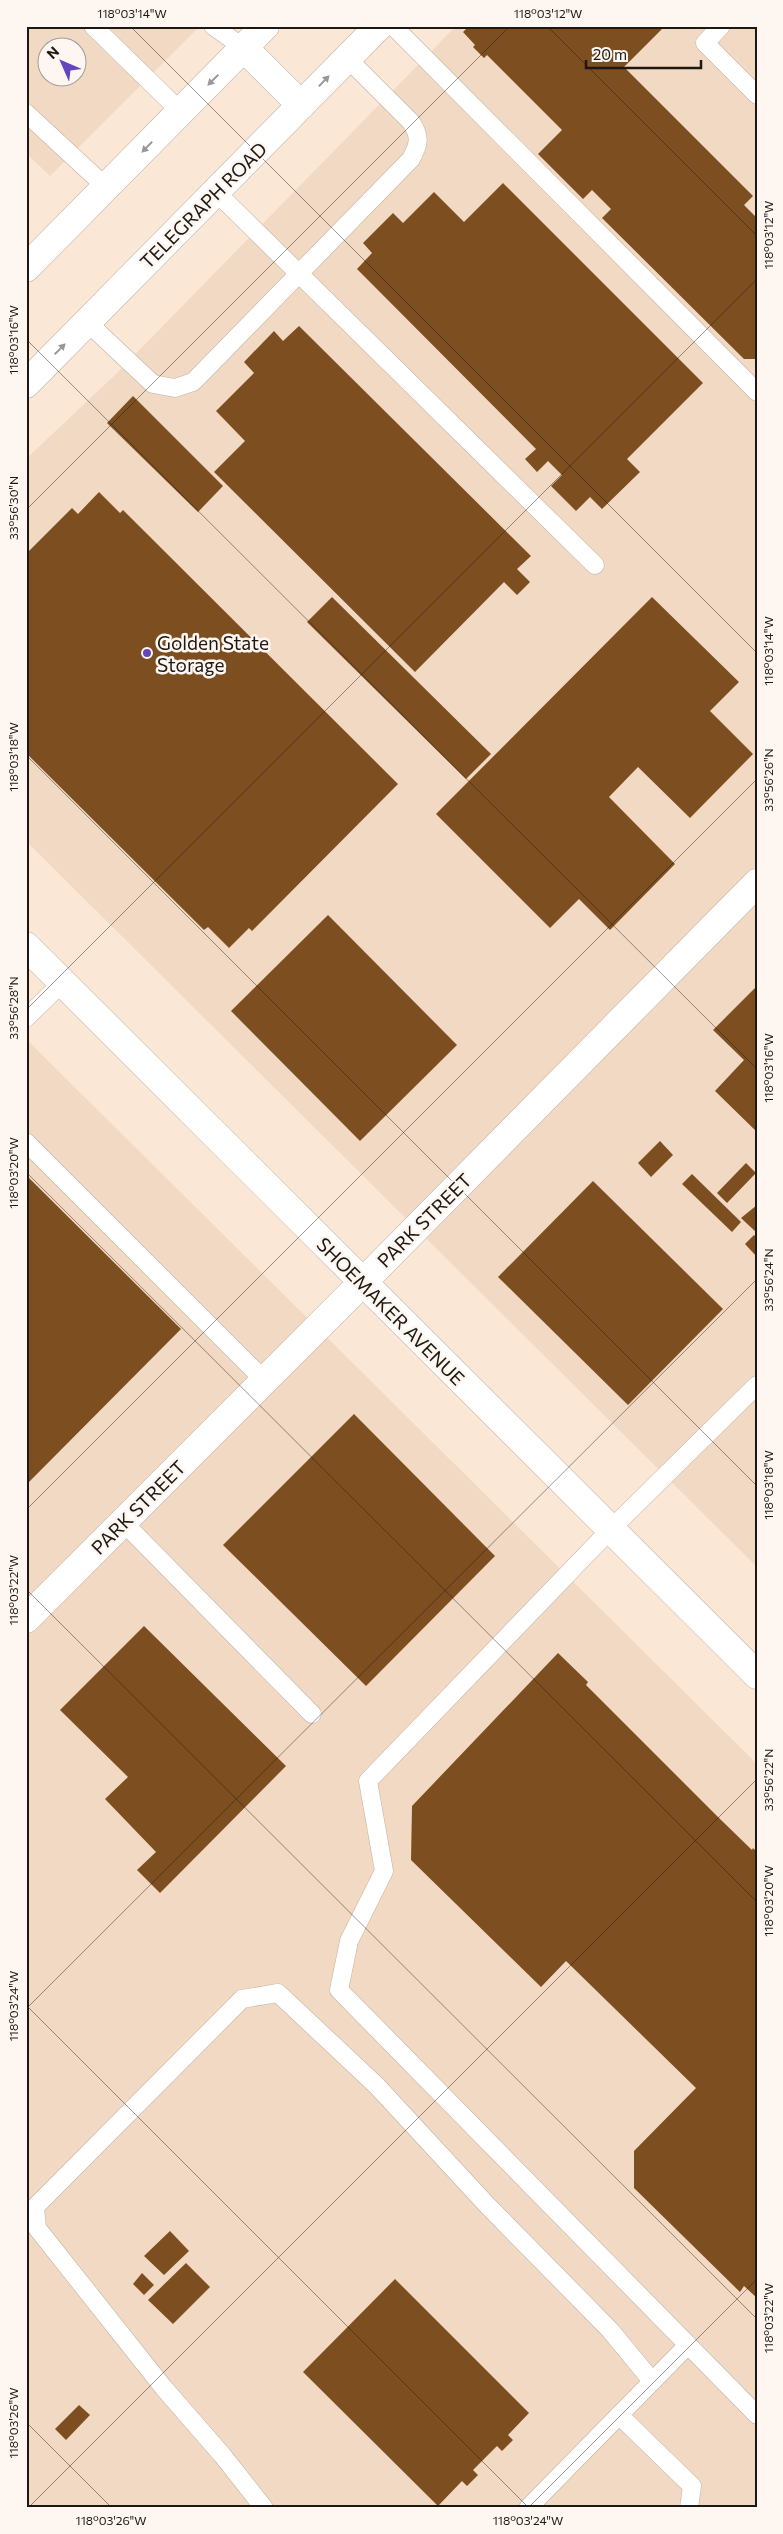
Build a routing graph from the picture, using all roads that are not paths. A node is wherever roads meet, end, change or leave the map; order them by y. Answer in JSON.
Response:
{"nodes":[{"id":1,"x":93,"y":26,"type":"edge"},
{"id":2,"x":213,"y":26,"type":"edge"},
{"id":3,"x":266,"y":26,"type":"edge"},
{"id":4,"x":379,"y":26,"type":"edge"},
{"id":5,"x":393,"y":26,"type":"edge"},
{"id":6,"x":721,"y":26,"type":"edge"},
{"id":7,"x":244,"y":48,"type":"junction"},
{"id":8,"x":347,"y":58,"type":"junction"},
{"id":9,"x":757,"y":95,"type":"edge"},
{"id":10,"x":301,"y":105,"type":"junction"},
{"id":11,"x":181,"y":112,"type":"junction"},
{"id":12,"x":26,"y":113,"type":"edge"},
{"id":13,"x":107,"y":188,"type":"junction"},
{"id":14,"x":216,"y":192,"type":"junction"},
{"id":15,"x":26,"y":268,"type":"edge"},
{"id":16,"x":298,"y":273,"type":"junction"},
{"id":17,"x":87,"y":322,"type":"junction"},
{"id":18,"x":26,"y":384,"type":"edge"},
{"id":19,"x":757,"y":392,"type":"edge"},
{"id":20,"x":595,"y":565,"type":"dead end"},
{"id":21,"x":757,"y":883,"type":"edge"},
{"id":22,"x":26,"y":946,"type":"edge"},
{"id":23,"x":63,"y":982,"type":"junction"},
{"id":24,"x":26,"y":1018,"type":"edge"},
{"id":25,"x":26,"y":1142,"type":"edge"},
{"id":26,"x":362,"y":1283,"type":"junction"},
{"id":27,"x":265,"y":1381,"type":"junction"},
{"id":28,"x":757,"y":1385,"type":"edge"},
{"id":29,"x":123,"y":1522,"type":"junction"},
{"id":30,"x":610,"y":1530,"type":"junction"},
{"id":31,"x":26,"y":1619,"type":"edge"},
{"id":32,"x":757,"y":1675,"type":"edge"},
{"id":33,"x":312,"y":1714,"type":"dead end"},
{"id":34,"x":688,"y":2345,"type":"junction"},
{"id":35,"x":652,"y":2381,"type":"junction"},
{"id":36,"x":619,"y":2415,"type":"junction"},
{"id":37,"x":757,"y":2415,"type":"edge"},
{"id":38,"x":264,"y":2508,"type":"edge"},
{"id":39,"x":528,"y":2508,"type":"edge"},
{"id":40,"x":689,"y":2508,"type":"edge"}],
"edges":[{"from":1,"to":11,"type":"lane"},
{"from":2,"to":7,"type":"lane"},
{"from":3,"to":7,"type":"main road"},
{"from":4,"to":8,"type":"main road","name":"TELEGRAPH ROAD"},
{"from":5,"to":19,"type":"lane"},
{"from":6,"to":9,"type":"lane"},
{"from":7,"to":10,"type":"main road"},
{"from":7,"to":11,"type":"main road","one_way":true},
{"from":10,"to":8,"type":"main road","name":"TELEGRAPH ROAD","one_way":true},
{"from":8,"to":16,"type":"lane"},
{"from":10,"to":14,"type":"main road","name":"TELEGRAPH ROAD"},
{"from":11,"to":13,"type":"main road","one_way":true},
{"from":12,"to":13,"type":"lane"},
{"from":13,"to":15,"type":"main road"},
{"from":14,"to":16,"type":"lane"},
{"from":14,"to":17,"type":"main road","name":"TELEGRAPH ROAD"},
{"from":16,"to":17,"type":"lane"},
{"from":16,"to":20,"type":"lane"},
{"from":18,"to":17,"type":"main road","name":"TELEGRAPH ROAD","one_way":true},
{"from":21,"to":26,"type":"main road","name":"PARK STREET"},
{"from":22,"to":23,"type":"main road","name":"SHOEMAKER AVENUE"},
{"from":23,"to":24,"type":"lane"},
{"from":23,"to":26,"type":"main road","name":"SHOEMAKER AVENUE"},
{"from":25,"to":27,"type":"lane"},
{"from":26,"to":27,"type":"main road","name":"PARK STREET"},
{"from":26,"to":30,"type":"main road","name":"SHOEMAKER AVENUE"},
{"from":27,"to":29,"type":"main road","name":"PARK STREET"},
{"from":28,"to":30,"type":"lane"},
{"from":29,"to":31,"type":"main road","name":"PARK STREET"},
{"from":29,"to":33,"type":"lane"},
{"from":30,"to":32,"type":"main road","name":"SHOEMAKER AVENUE"},
{"from":30,"to":34,"type":"lane"},
{"from":34,"to":35,"type":"lane"},
{"from":34,"to":37,"type":"lane"},
{"from":35,"to":36,"type":"lane"},
{"from":35,"to":38,"type":"lane"},
{"from":36,"to":39,"type":"lane"},
{"from":36,"to":40,"type":"lane"}]}
